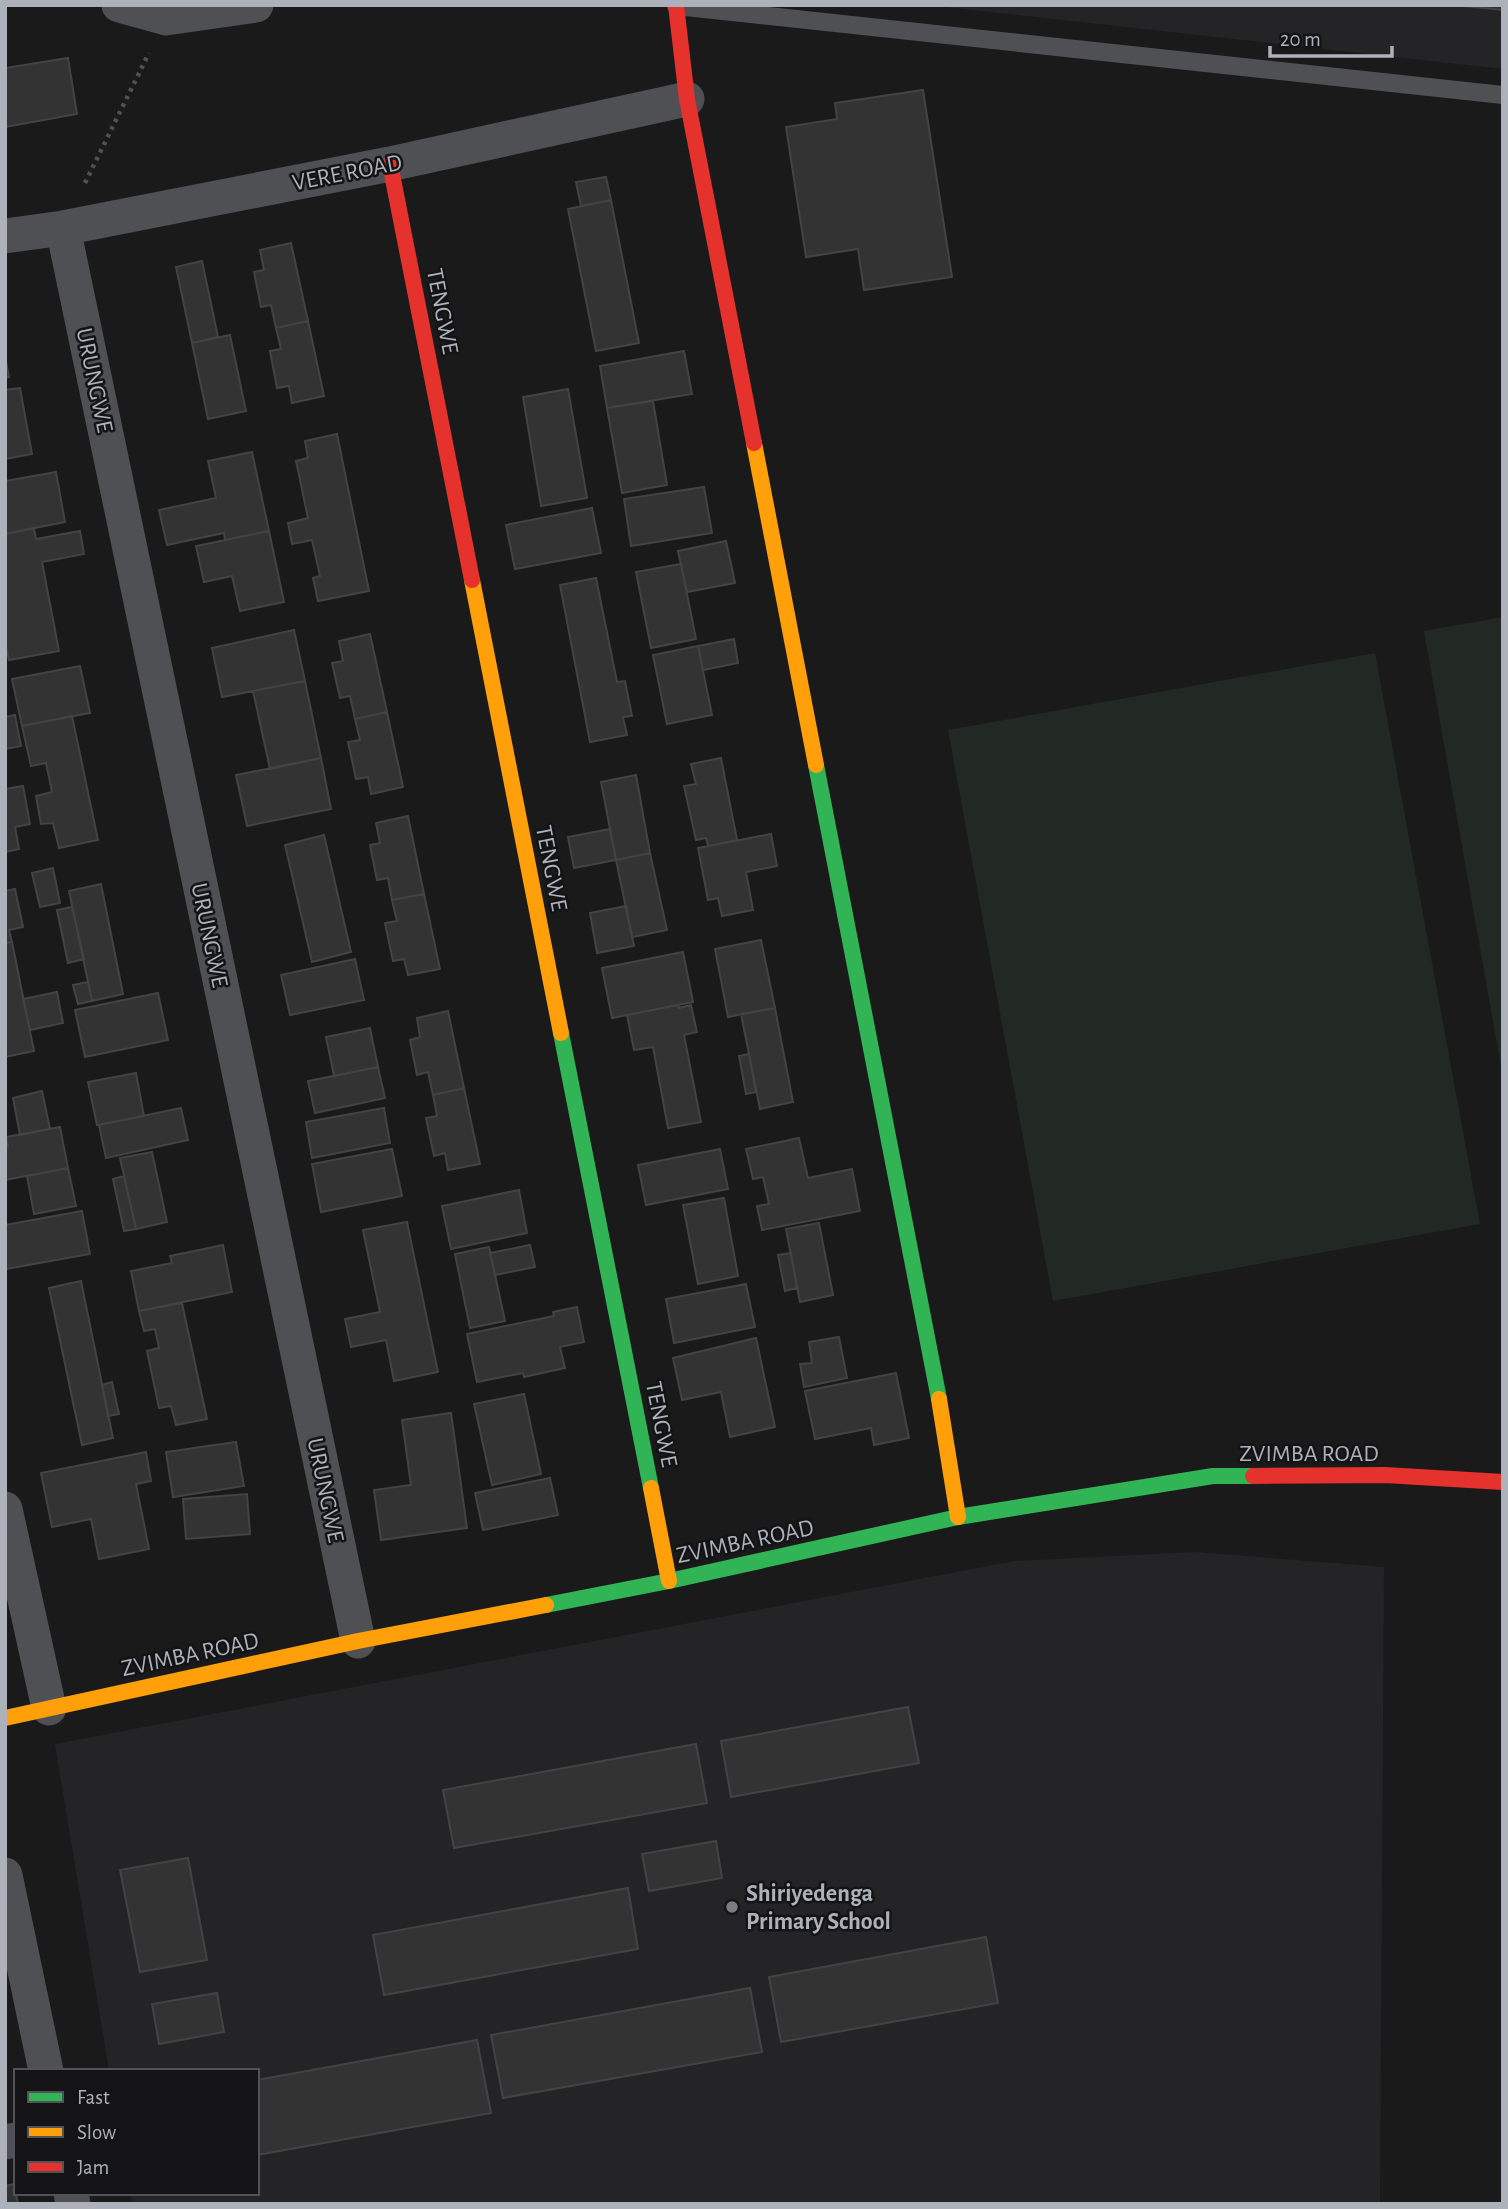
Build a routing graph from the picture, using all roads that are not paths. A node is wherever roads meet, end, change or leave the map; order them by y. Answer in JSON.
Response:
{"nodes":[{"id":1,"x":119,"y":5,"type":"edge"},
{"id":2,"x":256,"y":5,"type":"edge"},
{"id":3,"x":676,"y":6,"type":"edge"},
{"id":4,"x":1503,"y":94,"type":"edge"},
{"id":5,"x":687,"y":99,"type":"junction"},
{"id":6,"x":390,"y":164,"type":"junction"},
{"id":7,"x":63,"y":228,"type":"junction"},
{"id":8,"x":5,"y":236,"type":"edge"},
{"id":9,"x":1503,"y":1482,"type":"edge"},
{"id":10,"x":5,"y":1510,"type":"edge"},
{"id":11,"x":958,"y":1517,"type":"junction"},
{"id":12,"x":669,"y":1581,"type":"junction"},
{"id":13,"x":358,"y":1642,"type":"junction"},
{"id":14,"x":50,"y":1708,"type":"junction"},
{"id":15,"x":5,"y":1718,"type":"edge"},
{"id":16,"x":5,"y":1875,"type":"edge"},
{"id":17,"x":47,"y":2069,"type":"edge"}],
"edges":[{"from":1,"to":2,"type":"street"},
{"from":3,"to":4,"type":"lane"},
{"from":3,"to":5,"type":"street"},
{"from":5,"to":6,"type":"street","name":"VERE ROAD"},
{"from":5,"to":11,"type":"street"},
{"from":6,"to":7,"type":"street","name":"VERE ROAD"},
{"from":6,"to":12,"type":"street","name":"TENGWE"},
{"from":7,"to":8,"type":"street","name":"VERE ROAD"},
{"from":7,"to":13,"type":"street","name":"URUNGWE"},
{"from":9,"to":11,"type":"street","name":"ZVIMBA ROAD"},
{"from":10,"to":14,"type":"street"},
{"from":11,"to":12,"type":"street","name":"ZVIMBA ROAD"},
{"from":12,"to":13,"type":"street","name":"ZVIMBA ROAD"},
{"from":13,"to":14,"type":"street","name":"ZVIMBA ROAD"},
{"from":14,"to":15,"type":"street","name":"ZVIMBA ROAD"},
{"from":16,"to":17,"type":"street"}]}
